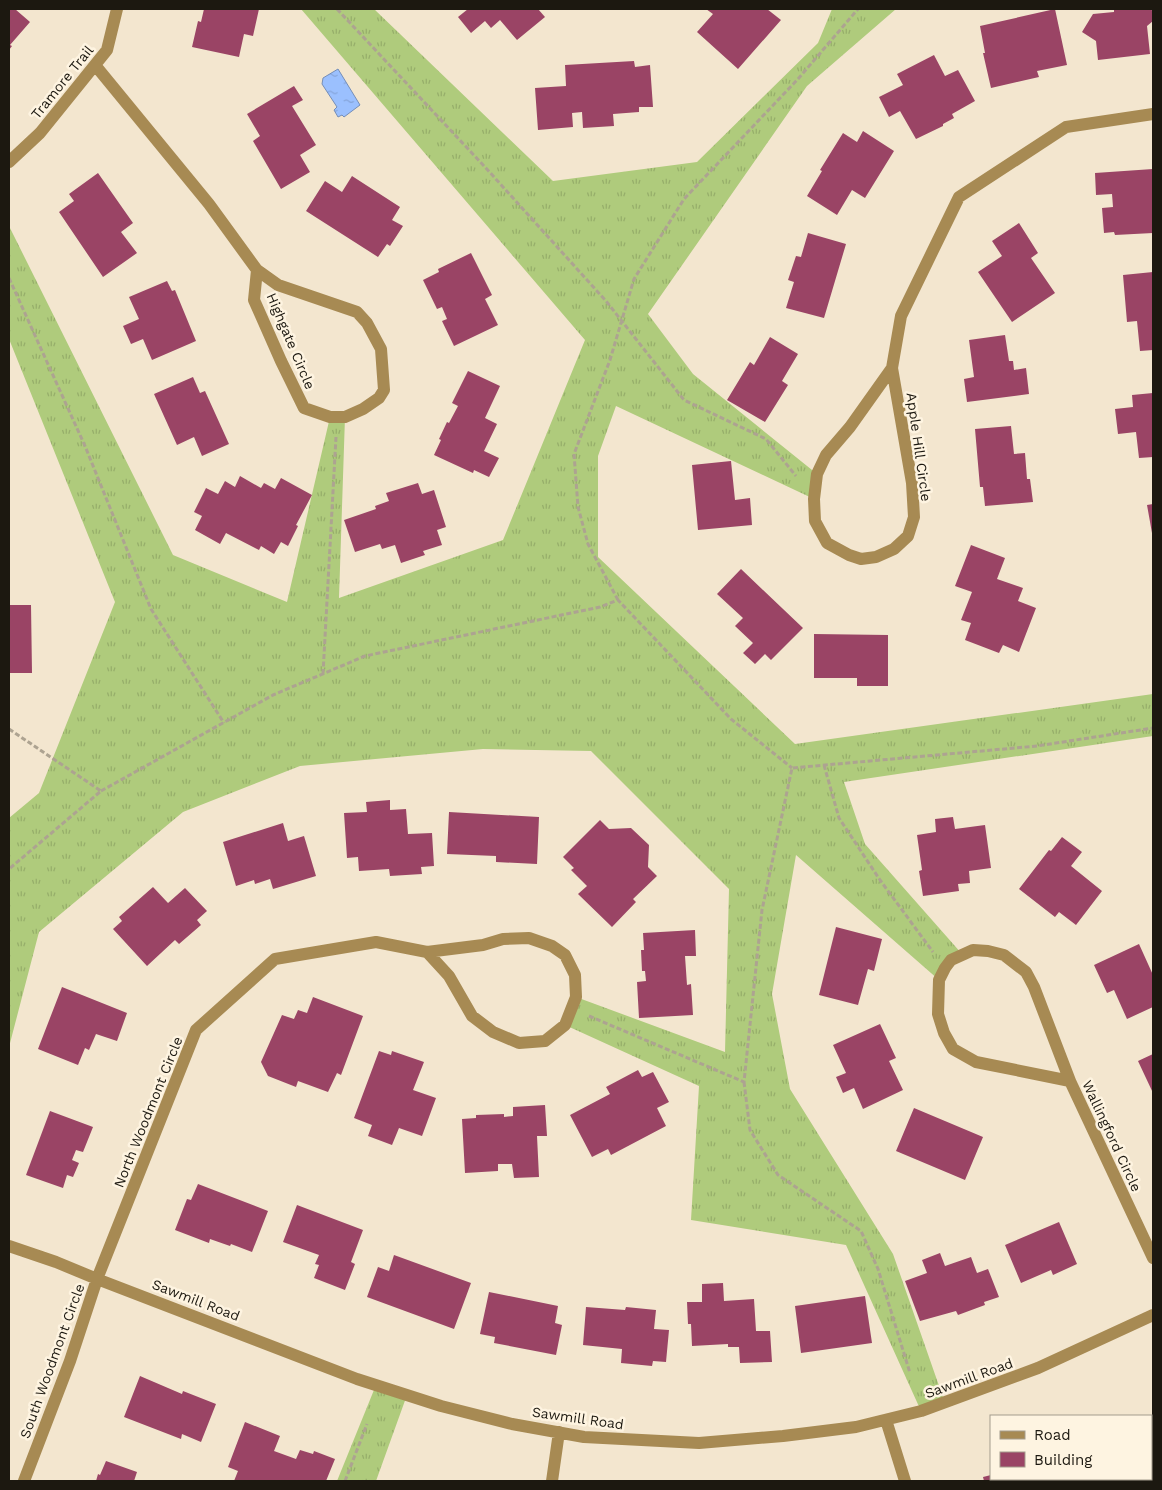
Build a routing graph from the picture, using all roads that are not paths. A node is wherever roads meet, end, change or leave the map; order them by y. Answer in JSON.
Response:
{"nodes":[{"id":1,"x":117,"y":9,"type":"edge"},
{"id":2,"x":95,"y":64,"type":"junction"},
{"id":3,"x":1153,"y":114,"type":"edge"},
{"id":4,"x":9,"y":162,"type":"edge"},
{"id":5,"x":257,"y":270,"type":"junction"},
{"id":6,"x":892,"y":368,"type":"junction"},
{"id":7,"x":427,"y":952,"type":"junction"},
{"id":8,"x":1070,"y":1080,"type":"junction"},
{"id":9,"x":9,"y":1246,"type":"edge"},
{"id":10,"x":1153,"y":1258,"type":"edge"},
{"id":11,"x":97,"y":1279,"type":"junction"},
{"id":12,"x":1153,"y":1315,"type":"edge"},
{"id":13,"x":886,"y":1420,"type":"junction"},
{"id":14,"x":559,"y":1432,"type":"junction"},
{"id":15,"x":24,"y":1481,"type":"edge"},
{"id":16,"x":552,"y":1481,"type":"edge"},
{"id":17,"x":905,"y":1481,"type":"edge"}],
"edges":[{"from":1,"to":2,"type":"street","name":"Tramore Trail"},
{"from":2,"to":4,"type":"street","name":"Tramore Trail"},
{"from":2,"to":5,"type":"street","name":"Highgate Circle"},
{"from":3,"to":6,"type":"street","name":"Apple Hill Circle"},
{"from":5,"to":5,"type":"street","name":"Highgate Circle"},
{"from":6,"to":6,"type":"street","name":"Apple Hill Circle"},
{"from":7,"to":7,"type":"street","name":"North Woodmont Circle"},
{"from":7,"to":11,"type":"street","name":"North Woodmont Circle"},
{"from":8,"to":8,"type":"street","name":"Wallingford Circle"},
{"from":8,"to":10,"type":"street","name":"Wallingford Circle"},
{"from":9,"to":11,"type":"street","name":"Sawmill Road"},
{"from":11,"to":14,"type":"street","name":"Sawmill Road"},
{"from":11,"to":15,"type":"street","name":"South Woodmont Circle"},
{"from":12,"to":13,"type":"street","name":"Sawmill Road"},
{"from":13,"to":14,"type":"street","name":"Sawmill Road"},
{"from":13,"to":17,"type":"street"},
{"from":14,"to":16,"type":"street"}]}
